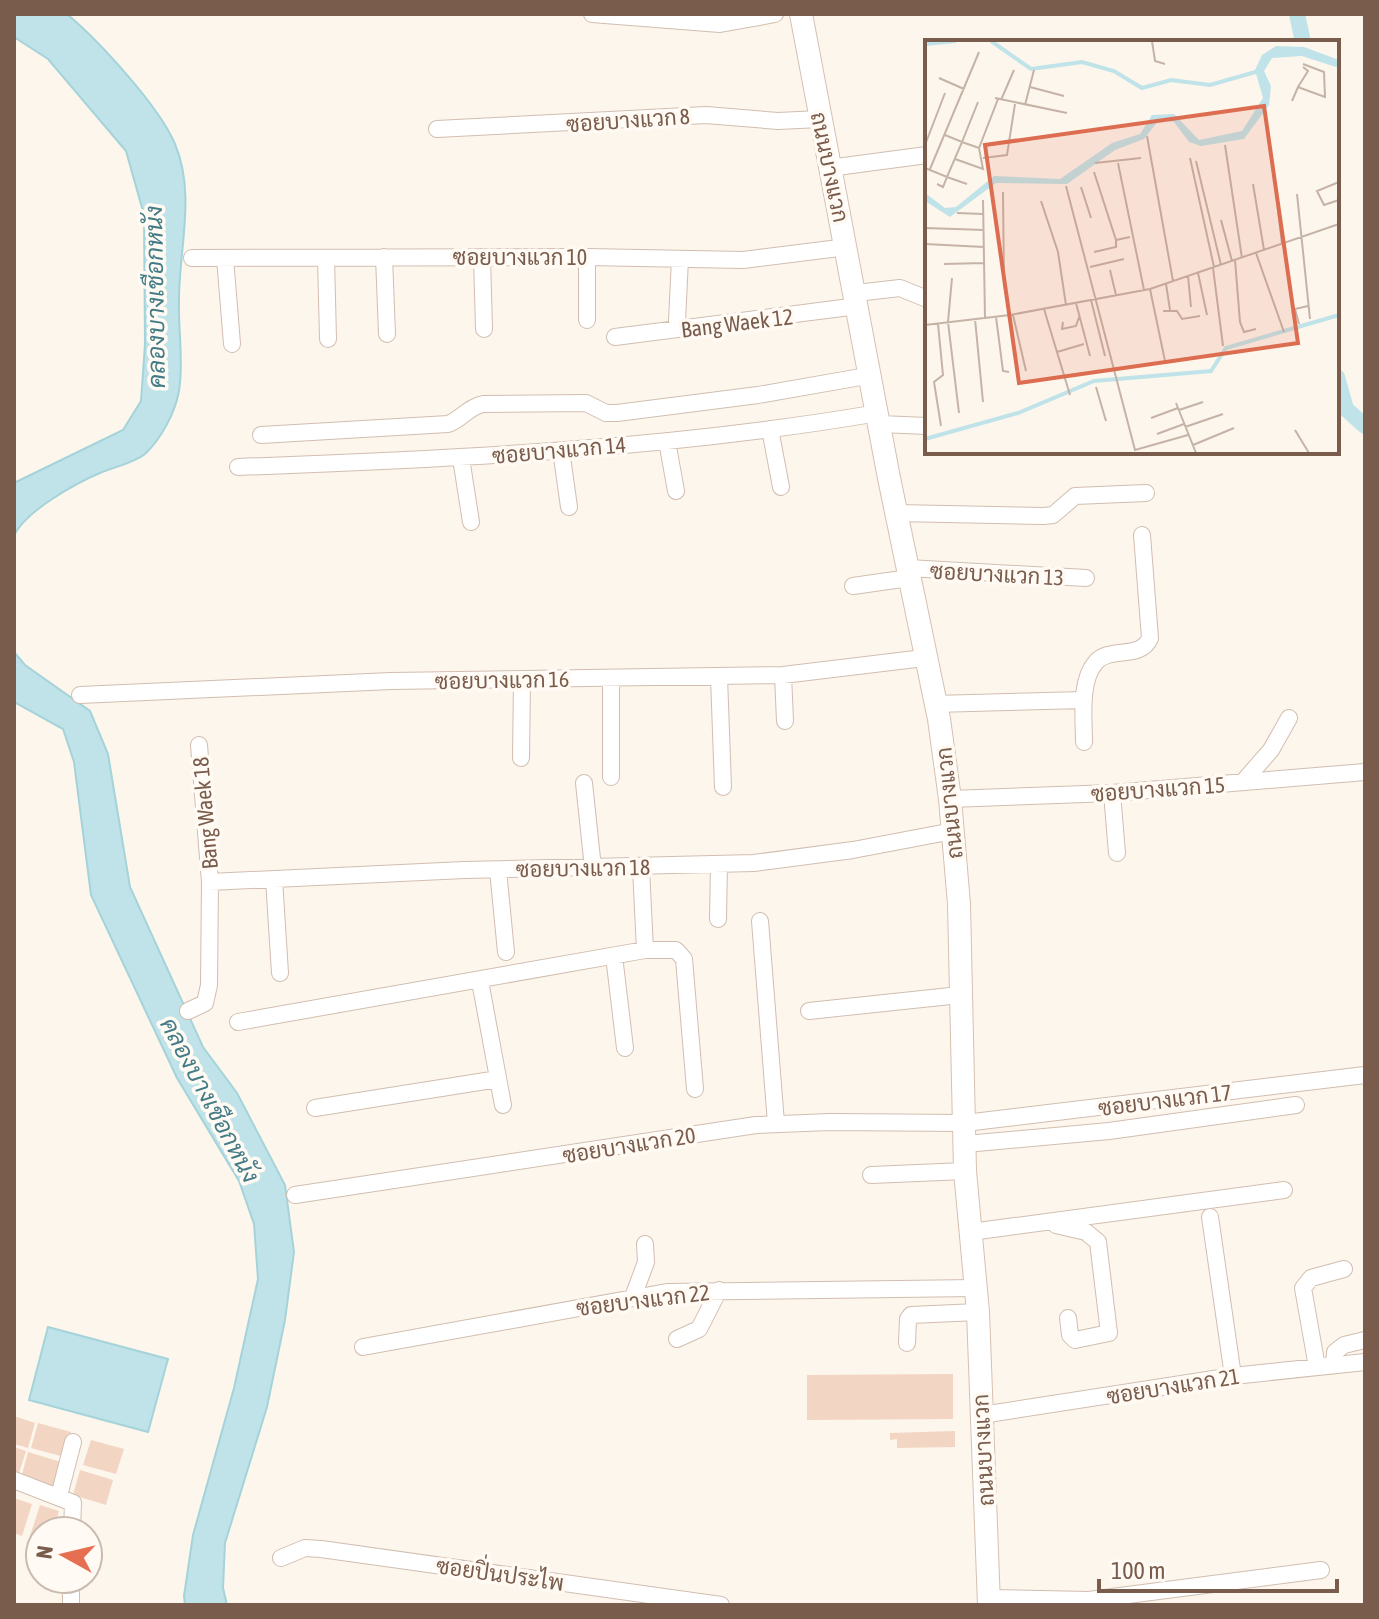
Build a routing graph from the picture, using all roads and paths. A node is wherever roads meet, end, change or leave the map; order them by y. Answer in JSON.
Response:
{"nodes":[{"id":1,"x":592,"y":14,"type":"edge"},
{"id":2,"x":775,"y":14,"type":"edge"},
{"id":3,"x":801,"y":14,"type":"edge"},
{"id":4,"x":820,"y":119,"type":"junction"},
{"id":5,"x":437,"y":129,"type":"dead end"},
{"id":6,"x":925,"y":155,"type":"edge"},
{"id":7,"x":829,"y":168,"type":"junction"},
{"id":8,"x":847,"y":247,"type":"junction"},
{"id":9,"x":384,"y":257,"type":"junction"},
{"id":10,"x":482,"y":257,"type":"junction"},
{"id":11,"x":587,"y":257,"type":"junction"},
{"id":12,"x":192,"y":258,"type":"dead end"},
{"id":13,"x":225,"y":258,"type":"junction"},
{"id":14,"x":326,"y":258,"type":"junction"},
{"id":15,"x":680,"y":259,"type":"junction"},
{"id":16,"x":925,"y":298,"type":"edge"},
{"id":17,"x":857,"y":300,"type":"junction"},
{"id":18,"x":587,"y":320,"type":"dead end"},
{"id":19,"x":677,"y":321,"type":"dead end"},
{"id":20,"x":484,"y":329,"type":"dead end"},
{"id":21,"x":387,"y":334,"type":"dead end"},
{"id":22,"x":615,"y":337,"type":"dead end"},
{"id":23,"x":328,"y":339,"type":"dead end"},
{"id":24,"x":232,"y":344,"type":"dead end"},
{"id":25,"x":872,"y":375,"type":"junction"},
{"id":26,"x":879,"y":418,"type":"junction"},
{"id":27,"x":925,"y":426,"type":"edge"},
{"id":28,"x":770,"y":429,"type":"junction"},
{"id":29,"x":261,"y":435,"type":"dead end"},
{"id":30,"x":667,"y":441,"type":"junction"},
{"id":31,"x":561,"y":450,"type":"junction"},
{"id":32,"x":461,"y":458,"type":"junction"},
{"id":33,"x":238,"y":467,"type":"dead end"},
{"id":34,"x":781,"y":487,"type":"dead end"},
{"id":35,"x":676,"y":491,"type":"dead end"},
{"id":36,"x":1146,"y":493,"type":"dead end"},
{"id":37,"x":569,"y":507,"type":"dead end"},
{"id":38,"x":897,"y":513,"type":"junction"},
{"id":39,"x":471,"y":522,"type":"dead end"},
{"id":40,"x":1142,"y":535,"type":"dead end"},
{"id":41,"x":908,"y":573,"type":"junction"},
{"id":42,"x":1086,"y":578,"type":"dead end"},
{"id":43,"x":853,"y":586,"type":"dead end"},
{"id":44,"x":924,"y":658,"type":"junction"},
{"id":45,"x":783,"y":675,"type":"junction"},
{"id":46,"x":719,"y":677,"type":"junction"},
{"id":47,"x":611,"y":679,"type":"junction"},
{"id":48,"x":522,"y":680,"type":"junction"},
{"id":49,"x":80,"y":695,"type":"dead end"},
{"id":50,"x":1084,"y":700,"type":"junction"},
{"id":51,"x":934,"y":704,"type":"junction"},
{"id":52,"x":1289,"y":718,"type":"dead end"},
{"id":53,"x":785,"y":721,"type":"dead end"},
{"id":54,"x":1084,"y":742,"type":"dead end"},
{"id":55,"x":199,"y":745,"type":"dead end"},
{"id":56,"x":521,"y":758,"type":"dead end"},
{"id":57,"x":1365,"y":772,"type":"edge"},
{"id":58,"x":611,"y":777,"type":"dead end"},
{"id":59,"x":1243,"y":782,"type":"junction"},
{"id":60,"x":584,"y":783,"type":"dead end"},
{"id":61,"x":723,"y":787,"type":"dead end"},
{"id":62,"x":1112,"y":793,"type":"junction"},
{"id":63,"x":950,"y":799,"type":"junction"},
{"id":64,"x":953,"y":831,"type":"junction"},
{"id":65,"x":1117,"y":853,"type":"dead end"},
{"id":66,"x":719,"y":864,"type":"junction"},
{"id":67,"x":593,"y":868,"type":"junction"},
{"id":68,"x":641,"y":868,"type":"junction"},
{"id":69,"x":498,"y":870,"type":"junction"},
{"id":70,"x":274,"y":879,"type":"junction"},
{"id":71,"x":210,"y":882,"type":"junction"},
{"id":72,"x":718,"y":919,"type":"dead end"},
{"id":73,"x":760,"y":921,"type":"dead end"},
{"id":74,"x":645,"y":950,"type":"junction"},
{"id":75,"x":506,"y":952,"type":"dead end"},
{"id":76,"x":614,"y":956,"type":"junction"},
{"id":77,"x":280,"y":973,"type":"dead end"},
{"id":78,"x":480,"y":981,"type":"junction"},
{"id":79,"x":960,"y":995,"type":"junction"},
{"id":80,"x":188,"y":1011,"type":"dead end"},
{"id":81,"x":809,"y":1011,"type":"dead end"},
{"id":82,"x":238,"y":1022,"type":"dead end"},
{"id":83,"x":625,"y":1048,"type":"dead end"},
{"id":84,"x":1365,"y":1075,"type":"edge"},
{"id":85,"x":498,"y":1079,"type":"junction"},
{"id":86,"x":695,"y":1089,"type":"dead end"},
{"id":87,"x":503,"y":1105,"type":"dead end"},
{"id":88,"x":1296,"y":1105,"type":"dead end"},
{"id":89,"x":315,"y":1108,"type":"dead end"},
{"id":90,"x":776,"y":1123,"type":"junction"},
{"id":91,"x":965,"y":1133,"type":"junction"},
{"id":92,"x":965,"y":1171,"type":"junction"},
{"id":93,"x":871,"y":1175,"type":"dead end"},
{"id":94,"x":1284,"y":1190,"type":"dead end"},
{"id":95,"x":295,"y":1195,"type":"dead end"},
{"id":96,"x":1210,"y":1217,"type":"dead end"},
{"id":97,"x":1043,"y":1224,"type":"junction"},
{"id":98,"x":971,"y":1232,"type":"junction"},
{"id":99,"x":645,"y":1244,"type":"dead end"},
{"id":100,"x":1344,"y":1269,"type":"dead end"},
{"id":101,"x":975,"y":1288,"type":"junction"},
{"id":102,"x":719,"y":1290,"type":"junction"},
{"id":103,"x":633,"y":1297,"type":"junction"},
{"id":104,"x":978,"y":1312,"type":"junction"},
{"id":105,"x":1068,"y":1318,"type":"dead end"},
{"id":106,"x":677,"y":1339,"type":"dead end"},
{"id":107,"x":1365,"y":1340,"type":"edge"},
{"id":108,"x":907,"y":1343,"type":"dead end"},
{"id":109,"x":363,"y":1347,"type":"dead end"},
{"id":110,"x":1365,"y":1362,"type":"edge"},
{"id":111,"x":1325,"y":1366,"type":"junction"},
{"id":112,"x":1233,"y":1376,"type":"junction"},
{"id":113,"x":982,"y":1415,"type":"junction"},
{"id":114,"x":73,"y":1442,"type":"dead end"},
{"id":115,"x":14,"y":1480,"type":"edge"},
{"id":116,"x":59,"y":1496,"type":"junction"},
{"id":117,"x":73,"y":1515,"type":"edge"},
{"id":118,"x":281,"y":1558,"type":"dead end"},
{"id":119,"x":1321,"y":1570,"type":"dead end"},
{"id":120,"x":989,"y":1601,"type":"edge"},
{"id":121,"x":721,"y":1605,"type":"edge"}],
"edges":[{"from":1,"to":2,"type":"street"},
{"from":3,"to":4,"type":"main road","name":"ถนนบางแวก"},
{"from":4,"to":5,"type":"street","name":"ซอยบางแวก 8"},
{"from":4,"to":7,"type":"main road","name":"ถนนบางแวก"},
{"from":6,"to":7,"type":"street"},
{"from":7,"to":8,"type":"main road","name":"ถนนบางแวก"},
{"from":8,"to":15,"type":"street","name":"ซอยบางแวก 10"},
{"from":8,"to":17,"type":"main road","name":"ถนนบางแวก"},
{"from":9,"to":10,"type":"street","name":"ซอยบางแวก 10"},
{"from":9,"to":14,"type":"street","name":"ซอยบางแวก 10"},
{"from":9,"to":21,"type":"street"},
{"from":10,"to":11,"type":"street","name":"ซอยบางแวก 10"},
{"from":10,"to":20,"type":"street"},
{"from":11,"to":15,"type":"street","name":"ซอยบางแวก 10"},
{"from":11,"to":18,"type":"street"},
{"from":12,"to":13,"type":"street","name":"ซอยบางแวก 10"},
{"from":13,"to":14,"type":"street","name":"ซอยบางแวก 10"},
{"from":13,"to":24,"type":"street"},
{"from":14,"to":23,"type":"street"},
{"from":15,"to":19,"type":"street"},
{"from":16,"to":17,"type":"street","name":"Bang Waek 12"},
{"from":17,"to":22,"type":"street","name":"Bang Waek 12"},
{"from":17,"to":25,"type":"main road","name":"ถนนบางแวก"},
{"from":25,"to":26,"type":"main road","name":"ถนนบางแวก"},
{"from":25,"to":29,"type":"street"},
{"from":26,"to":27,"type":"street","name":"ซอยบางแวก 14"},
{"from":26,"to":28,"type":"street","name":"ซอยบางแวก 14"},
{"from":26,"to":38,"type":"main road","name":"ถนนบางแวก"},
{"from":28,"to":30,"type":"street","name":"ซอยบางแวก 14"},
{"from":28,"to":34,"type":"street"},
{"from":30,"to":31,"type":"street","name":"ซอยบางแวก 14"},
{"from":30,"to":35,"type":"street"},
{"from":31,"to":32,"type":"street","name":"ซอยบางแวก 14"},
{"from":31,"to":37,"type":"street"},
{"from":32,"to":33,"type":"street","name":"ซอยบางแวก 14"},
{"from":32,"to":39,"type":"street"},
{"from":36,"to":38,"type":"street"},
{"from":38,"to":41,"type":"main road","name":"ถนนบางแวก"},
{"from":40,"to":50,"type":"street"},
{"from":41,"to":42,"type":"street","name":"ซอยบางแวก 13"},
{"from":41,"to":43,"type":"street","name":"ซอยบางแวก 13"},
{"from":41,"to":44,"type":"main road","name":"ถนนบางแวก"},
{"from":44,"to":45,"type":"street","name":"ซอยบางแวก 16"},
{"from":44,"to":51,"type":"main road","name":"ถนนบางแวก"},
{"from":45,"to":46,"type":"street","name":"ซอยบางแวก 16"},
{"from":45,"to":53,"type":"street"},
{"from":46,"to":47,"type":"street","name":"ซอยบางแวก 16"},
{"from":46,"to":61,"type":"street"},
{"from":47,"to":48,"type":"street","name":"ซอยบางแวก 16"},
{"from":47,"to":58,"type":"street"},
{"from":48,"to":49,"type":"street","name":"ซอยบางแวก 16"},
{"from":48,"to":56,"type":"street"},
{"from":50,"to":51,"type":"street"},
{"from":50,"to":54,"type":"street"},
{"from":51,"to":63,"type":"main road","name":"ถนนบางแวก"},
{"from":52,"to":59,"type":"street"},
{"from":55,"to":71,"type":"street","name":"Bang Waek 18"},
{"from":57,"to":59,"type":"street","name":"ซอยบางแวก 15"},
{"from":59,"to":62,"type":"street","name":"ซอยบางแวก 15"},
{"from":60,"to":67,"type":"street"},
{"from":62,"to":63,"type":"street","name":"ซอยบางแวก 15"},
{"from":62,"to":65,"type":"street"},
{"from":63,"to":64,"type":"main road","name":"ถนนบางแวก"},
{"from":64,"to":66,"type":"street","name":"ซอยบางแวก 18"},
{"from":64,"to":79,"type":"main road","name":"ถนนบางแวก"},
{"from":66,"to":68,"type":"street","name":"ซอยบางแวก 18"},
{"from":66,"to":72,"type":"street"},
{"from":67,"to":68,"type":"street","name":"ซอยบางแวก 18"},
{"from":67,"to":69,"type":"street","name":"ซอยบางแวก 18"},
{"from":68,"to":74,"type":"street"},
{"from":69,"to":70,"type":"street","name":"ซอยบางแวก 18"},
{"from":69,"to":75,"type":"street"},
{"from":70,"to":71,"type":"street","name":"ซอยบางแวก 18"},
{"from":70,"to":77,"type":"street"},
{"from":71,"to":80,"type":"street","name":"Bang Waek 18"},
{"from":73,"to":90,"type":"street"},
{"from":74,"to":76,"type":"street"},
{"from":74,"to":86,"type":"street"},
{"from":76,"to":78,"type":"street"},
{"from":76,"to":83,"type":"street"},
{"from":78,"to":82,"type":"street"},
{"from":78,"to":85,"type":"street"},
{"from":79,"to":81,"type":"street"},
{"from":79,"to":91,"type":"main road","name":"ถนนบางแวก"},
{"from":84,"to":91,"type":"street","name":"ซอยบางแวก 17"},
{"from":85,"to":87,"type":"street"},
{"from":85,"to":89,"type":"street"},
{"from":88,"to":91,"type":"street"},
{"from":90,"to":91,"type":"street","name":"ซอยบางแวก 20"},
{"from":90,"to":95,"type":"street","name":"ซอยบางแวก 20"},
{"from":91,"to":92,"type":"main road","name":"ถนนบางแวก"},
{"from":92,"to":93,"type":"street"},
{"from":92,"to":98,"type":"main road","name":"ถนนบางแวก"},
{"from":94,"to":97,"type":"street"},
{"from":96,"to":112,"type":"street"},
{"from":97,"to":98,"type":"street"},
{"from":97,"to":105,"type":"street"},
{"from":98,"to":101,"type":"main road","name":"ถนนบางแวก"},
{"from":99,"to":103,"type":"street"},
{"from":100,"to":111,"type":"street"},
{"from":101,"to":102,"type":"street","name":"ซอยบางแวก 22"},
{"from":101,"to":104,"type":"main road","name":"ถนนบางแวก"},
{"from":102,"to":103,"type":"street","name":"ซอยบางแวก 22"},
{"from":102,"to":106,"type":"street"},
{"from":103,"to":109,"type":"street","name":"ซอยบางแวก 22"},
{"from":104,"to":108,"type":"street"},
{"from":104,"to":113,"type":"main road","name":"ถนนบางแวก"},
{"from":107,"to":111,"type":"street"},
{"from":110,"to":111,"type":"street","name":"ซอยบางแวก 21"},
{"from":111,"to":112,"type":"street","name":"ซอยบางแวก 21"},
{"from":112,"to":113,"type":"street","name":"ซอยบางแวก 21"},
{"from":113,"to":120,"type":"main road","name":"ถนนบางแวก"},
{"from":114,"to":116,"type":"street"},
{"from":115,"to":116,"type":"street"},
{"from":116,"to":117,"type":"street"},
{"from":118,"to":121,"type":"street","name":"ซอยปิ่นประไพ"},
{"from":119,"to":120,"type":"street"}]}
